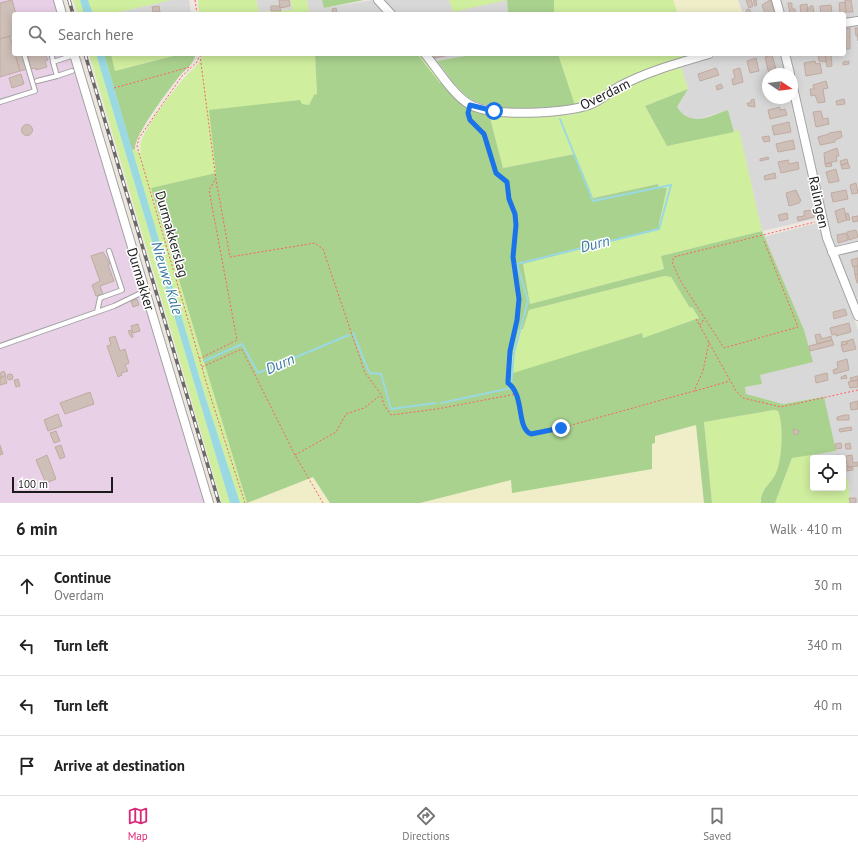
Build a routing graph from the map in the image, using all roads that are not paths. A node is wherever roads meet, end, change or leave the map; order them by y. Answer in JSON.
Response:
{"nodes":[{"id":1,"x":58,"y":0,"type":"edge"},
{"id":2,"x":378,"y":0,"type":"edge"},
{"id":3,"x":776,"y":0,"type":"edge"},
{"id":4,"x":61,"y":12,"type":"edge"},
{"id":5,"x":389,"y":12,"type":"edge"},
{"id":6,"x":779,"y":12,"type":"edge"},
{"id":7,"x":858,"y":21,"type":"edge"},
{"id":8,"x":846,"y":23,"type":"edge"},
{"id":9,"x":25,"y":56,"type":"edge"},
{"id":10,"x":52,"y":56,"type":"dead end"},
{"id":11,"x":69,"y":56,"type":"edge"},
{"id":12,"x":75,"y":56,"type":"edge"},
{"id":13,"x":427,"y":56,"type":"edge"},
{"id":14,"x":703,"y":56,"type":"edge"},
{"id":15,"x":786,"y":56,"type":"edge"},
{"id":16,"x":53,"y":62,"type":"junction"},
{"id":17,"x":788,"y":68,"type":"edge"},
{"id":18,"x":72,"y":71,"type":"dead end"},
{"id":19,"x":57,"y":76,"type":"junction"},
{"id":20,"x":37,"y":81,"type":"dead end"},
{"id":21,"x":0,"y":102,"type":"edge"},
{"id":22,"x":797,"y":104,"type":"edge"},
{"id":23,"x":858,"y":246,"type":"edge"},
{"id":24,"x":109,"y":251,"type":"dead end"},
{"id":25,"x":832,"y":252,"type":"junction"},
{"id":26,"x":145,"y":291,"type":"junction"},
{"id":27,"x":97,"y":312,"type":"junction"},
{"id":28,"x":858,"y":316,"type":"edge"},
{"id":29,"x":0,"y":346,"type":"edge"},
{"id":30,"x":209,"y":503,"type":"edge"}],
"edges":[{"from":1,"to":4,"type":"street"},
{"from":2,"to":5,"type":"street"},
{"from":3,"to":6,"type":"street"},
{"from":7,"to":8,"type":"street"},
{"from":9,"to":21,"type":"lane"},
{"from":10,"to":16,"type":"lane"},
{"from":11,"to":16,"type":"lane"},
{"from":12,"to":26,"type":"street","name":"Durmakker"},
{"from":13,"to":14,"type":"street","name":"Overdam"},
{"from":15,"to":17,"type":"street"},
{"from":16,"to":19,"type":"lane"},
{"from":18,"to":19,"type":"lane"},
{"from":19,"to":20,"type":"lane"},
{"from":22,"to":25,"type":"street","name":"Ralingen"},
{"from":23,"to":25,"type":"street"},
{"from":24,"to":27,"type":"lane"},
{"from":25,"to":28,"type":"street","name":"Ralingen"},
{"from":26,"to":27,"type":"lane"},
{"from":26,"to":30,"type":"street","name":"Durmakker"},
{"from":27,"to":29,"type":"lane"}]}
